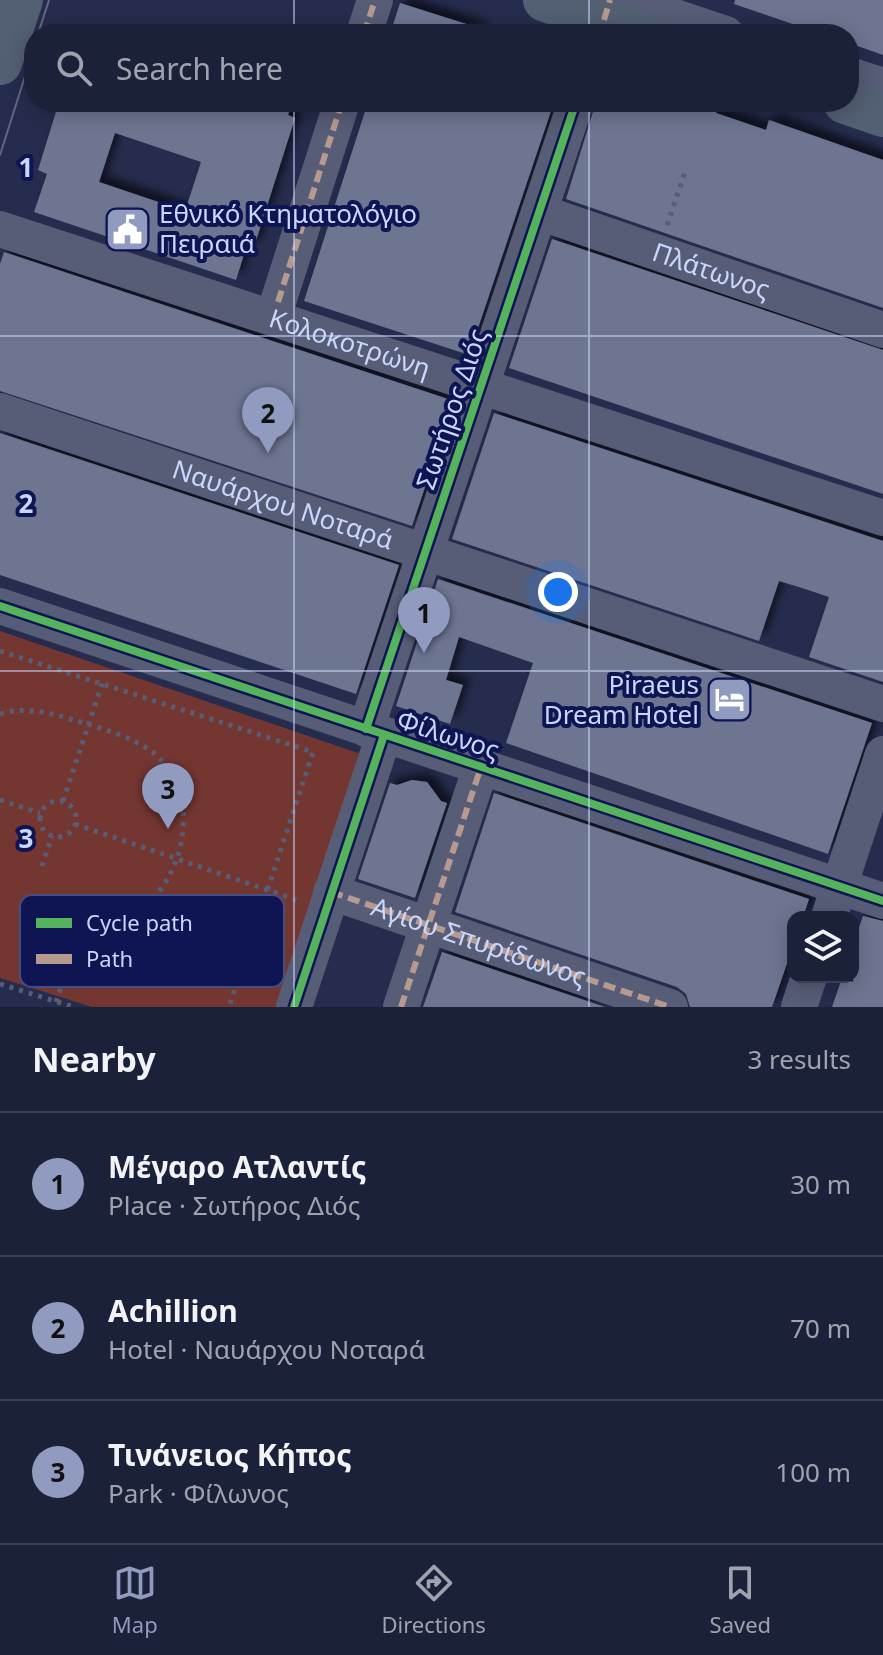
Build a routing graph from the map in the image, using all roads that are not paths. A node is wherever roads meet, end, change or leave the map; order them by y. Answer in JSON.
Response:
{"nodes":[{"id":1,"x":21,"y":0,"type":"edge"},
{"id":2,"x":375,"y":0,"type":"edge"},
{"id":3,"x":545,"y":0,"type":"edge"},
{"id":4,"x":609,"y":13,"type":"edge"},
{"id":5,"x":367,"y":24,"type":"edge"},
{"id":6,"x":628,"y":24,"type":"edge"},
{"id":7,"x":670,"y":24,"type":"edge"},
{"id":8,"x":0,"y":63,"type":"edge"},
{"id":9,"x":859,"y":78,"type":"edge"},
{"id":10,"x":883,"y":86,"type":"edge"},
{"id":11,"x":859,"y":107,"type":"edge"},
{"id":12,"x":339,"y":112,"type":"edge"},
{"id":13,"x":573,"y":112,"type":"edge"},
{"id":14,"x":883,"y":115,"type":"edge"},
{"id":15,"x":539,"y":212,"type":"junction"},
{"id":16,"x":0,"y":229,"type":"edge"},
{"id":17,"x":278,"y":302,"type":"dead end"},
{"id":18,"x":883,"y":330,"type":"edge"},
{"id":19,"x":481,"y":386,"type":"junction"},
{"id":20,"x":0,"y":411,"type":"edge"},
{"id":21,"x":883,"y":518,"type":"edge"},
{"id":22,"x":425,"y":552,"type":"junction"},
{"id":23,"x":0,"y":606,"type":"edge"},
{"id":24,"x":883,"y":704,"type":"edge"},
{"id":25,"x":375,"y":732,"type":"junction"},
{"id":26,"x":883,"y":754,"type":"edge"},
{"id":27,"x":481,"y":767,"type":"junction"},
{"id":28,"x":329,"y":900,"type":"junction"},
{"id":29,"x":883,"y":901,"type":"edge"},
{"id":30,"x":834,"y":902,"type":"edge"},
{"id":31,"x":428,"y":925,"type":"junction"},
{"id":32,"x":807,"y":983,"type":"edge"},
{"id":33,"x":294,"y":1007,"type":"edge"},
{"id":34,"x":401,"y":1007,"type":"edge"},
{"id":35,"x":670,"y":1007,"type":"edge"},
{"id":36,"x":799,"y":1007,"type":"edge"}],
"edges":[{"from":1,"to":8,"type":"main road"},
{"from":2,"to":5,"type":"street"},
{"from":3,"to":4,"type":"main road"},
{"from":4,"to":6,"type":"main road"},
{"from":4,"to":7,"type":"street"},
{"from":9,"to":10,"type":"street"},
{"from":11,"to":14,"type":"main road"},
{"from":12,"to":17,"type":"street"},
{"from":13,"to":15,"type":"street","name":"Σωτήρος Διός"},
{"from":15,"to":18,"type":"street","name":"Πλάτωνος"},
{"from":15,"to":19,"type":"street","name":"Σωτήρος Διός"},
{"from":16,"to":19,"type":"street","name":"Κολοκοτρώνη"},
{"from":19,"to":21,"type":"street","name":"Κολοκοτρώνη"},
{"from":19,"to":22,"type":"street","name":"Σωτήρος Διός"},
{"from":20,"to":22,"type":"street","name":"Ναυάρχου Νοταρά"},
{"from":22,"to":24,"type":"street","name":"Ναυάρχου Νοταρά"},
{"from":22,"to":25,"type":"street","name":"Σωτήρος Διός"},
{"from":23,"to":25,"type":"street","name":"Φίλωνος"},
{"from":25,"to":27,"type":"street","name":"Φίλωνος"},
{"from":25,"to":28,"type":"street","name":"Σωτήρος Διός"},
{"from":26,"to":30,"type":"street"},
{"from":27,"to":30,"type":"street","name":"Φίλωνος"},
{"from":27,"to":31,"type":"street"},
{"from":28,"to":31,"type":"street","name":"Αγίου Σπυρίδωνος"},
{"from":28,"to":33,"type":"street","name":"Σωτήρος Διός"},
{"from":29,"to":30,"type":"street","name":"Φίλωνος"},
{"from":31,"to":34,"type":"street"},
{"from":31,"to":35,"type":"street","name":"Αγίου Σπυρίδωνος"},
{"from":32,"to":36,"type":"street"}]}
